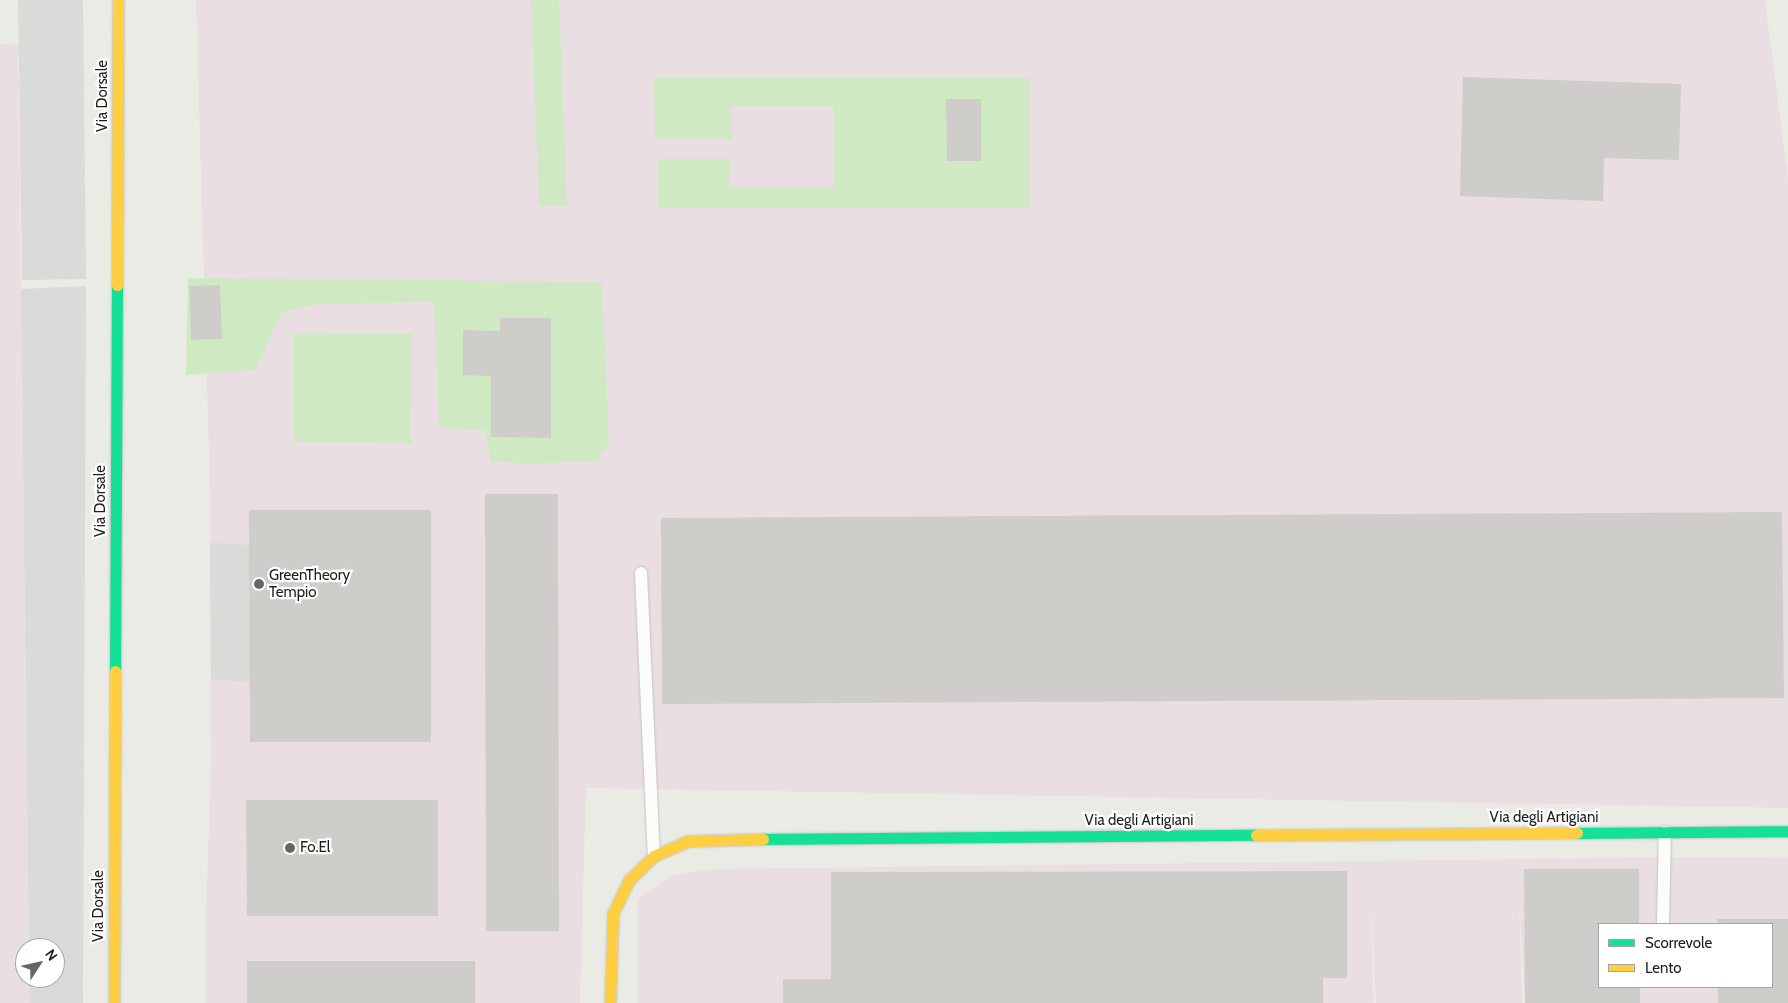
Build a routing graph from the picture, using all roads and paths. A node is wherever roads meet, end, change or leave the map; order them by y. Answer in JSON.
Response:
{"nodes":[{"id":1,"x":118,"y":0,"type":"edge"},
{"id":2,"x":641,"y":573,"type":"dead end"},
{"id":3,"x":1788,"y":831,"type":"edge"},
{"id":4,"x":1665,"y":832,"type":"junction"},
{"id":5,"x":654,"y":856,"type":"junction"},
{"id":6,"x":1663,"y":923,"type":"edge"},
{"id":7,"x":114,"y":1003,"type":"edge"},
{"id":8,"x":610,"y":1003,"type":"edge"}],
"edges":[{"from":1,"to":7,"type":"street","name":"Via Dorsale"},
{"from":2,"to":5,"type":"lane"},
{"from":3,"to":4,"type":"street","name":"Via degli Artigiani"},
{"from":4,"to":5,"type":"street","name":"Via degli Artigiani"},
{"from":4,"to":6,"type":"lane"},
{"from":5,"to":8,"type":"street","name":"Via degli Artigiani"}]}
